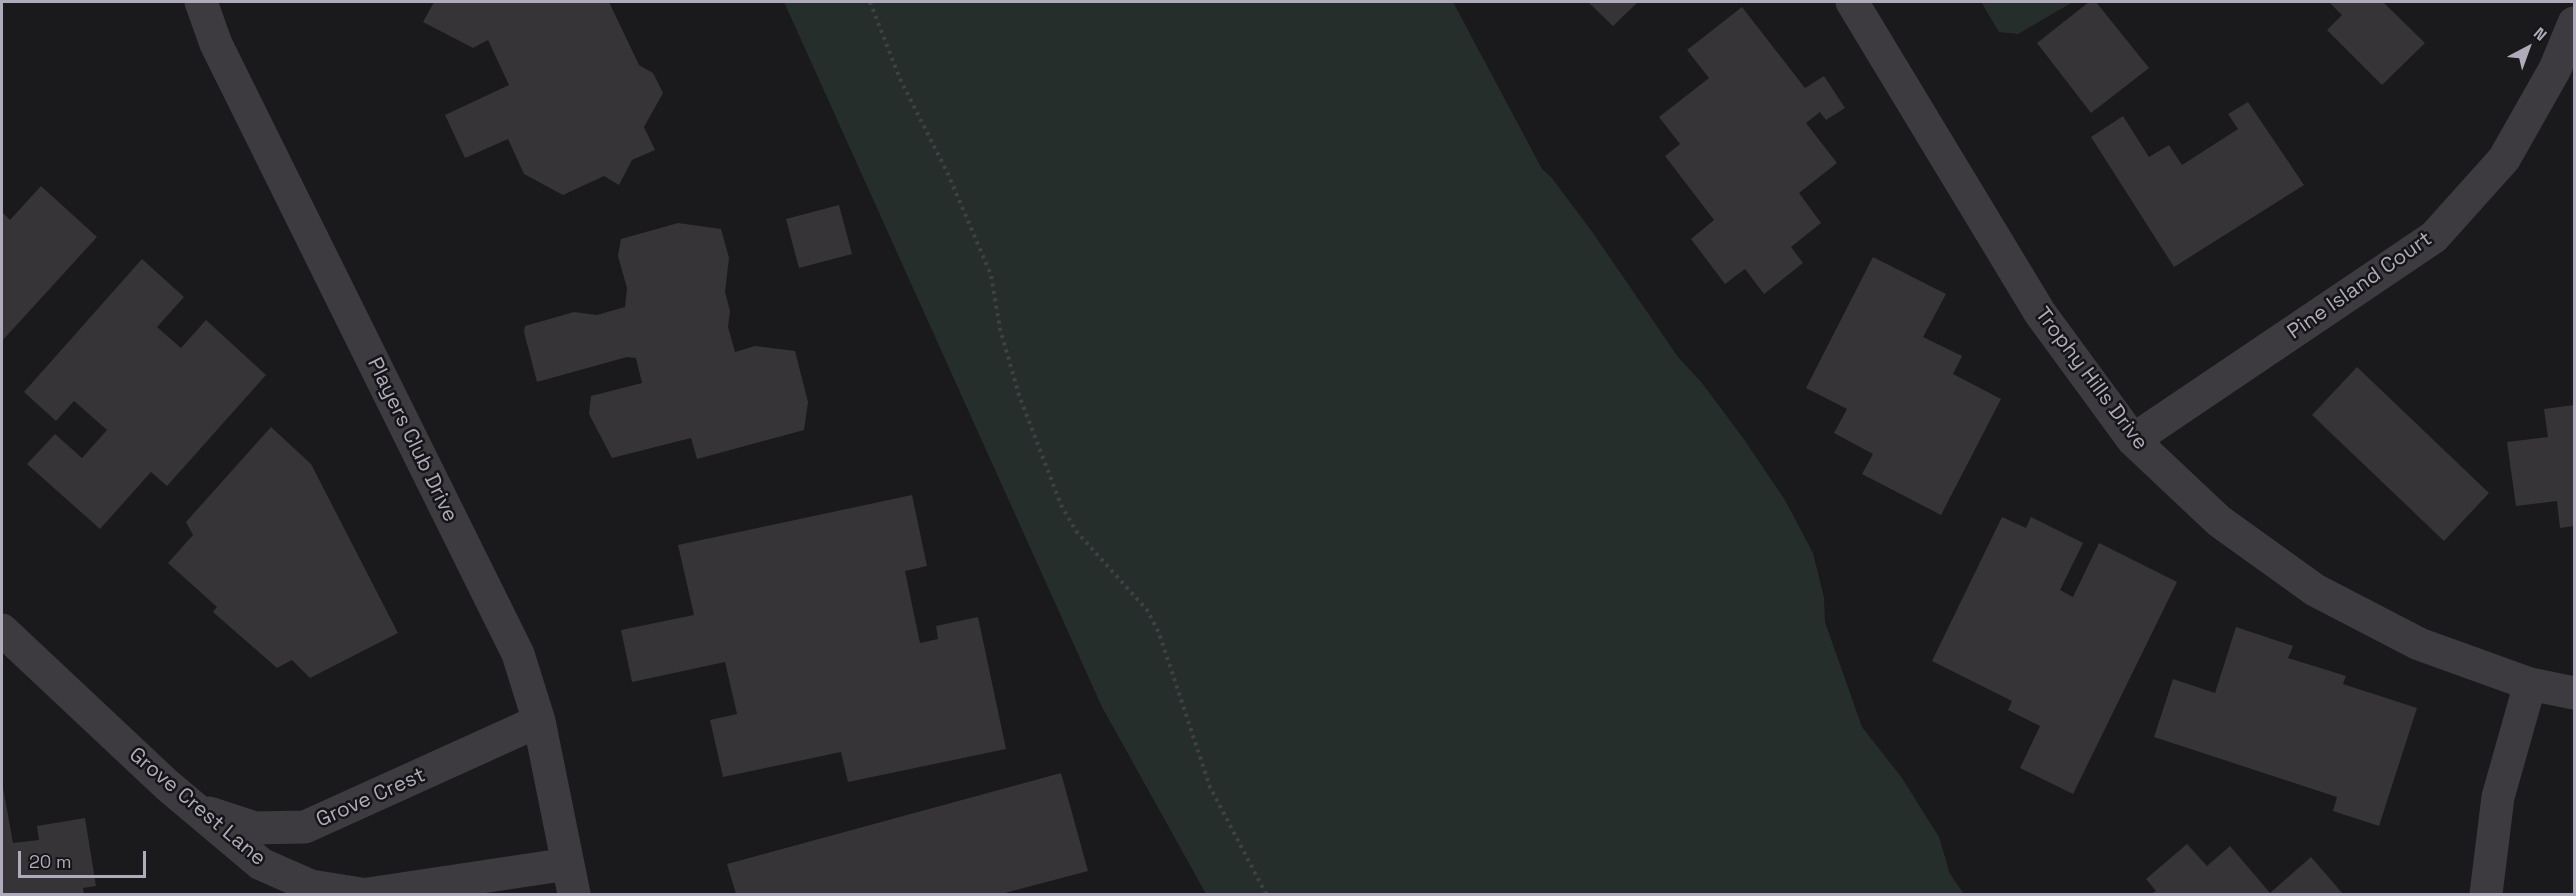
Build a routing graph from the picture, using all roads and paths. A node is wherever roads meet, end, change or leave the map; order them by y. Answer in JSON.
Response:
{"nodes":[{"id":1,"x":201,"y":2,"type":"edge"},
{"id":2,"x":870,"y":2,"type":"edge"},
{"id":3,"x":1851,"y":2,"type":"edge"},
{"id":4,"x":2574,"y":23,"type":"edge"},
{"id":5,"x":2133,"y":440,"type":"junction"},
{"id":6,"x":2,"y":630,"type":"edge"},
{"id":7,"x":2530,"y":684,"type":"junction"},
{"id":8,"x":2574,"y":693,"type":"edge"},
{"id":9,"x":539,"y":721,"type":"junction"},
{"id":10,"x":166,"y":785,"type":"junction"},
{"id":11,"x":571,"y":879,"type":"edge"},
{"id":12,"x":361,"y":894,"type":"edge"},
{"id":13,"x":368,"y":894,"type":"edge"},
{"id":14,"x":1266,"y":894,"type":"edge"},
{"id":15,"x":2486,"y":894,"type":"edge"}],
"edges":[{"from":1,"to":9,"type":"street","name":"Players Club Drive"},
{"from":2,"to":14,"type":"path"},
{"from":3,"to":5,"type":"street","name":"Trophy Hills Drive"},
{"from":4,"to":5,"type":"street","name":"Pine Island Court"},
{"from":5,"to":7,"type":"street","name":"Trophy Hills Drive"},
{"from":6,"to":10,"type":"street","name":"Grove Crest Lane"},
{"from":7,"to":8,"type":"street","name":"Trophy Hills Drive"},
{"from":7,"to":15,"type":"street"},
{"from":9,"to":10,"type":"street","name":"Grove Crest"},
{"from":9,"to":11,"type":"street","name":"Players Club Drive"},
{"from":10,"to":12,"type":"street","name":"Grove Crest Lane"},
{"from":11,"to":13,"type":"street"}]}
